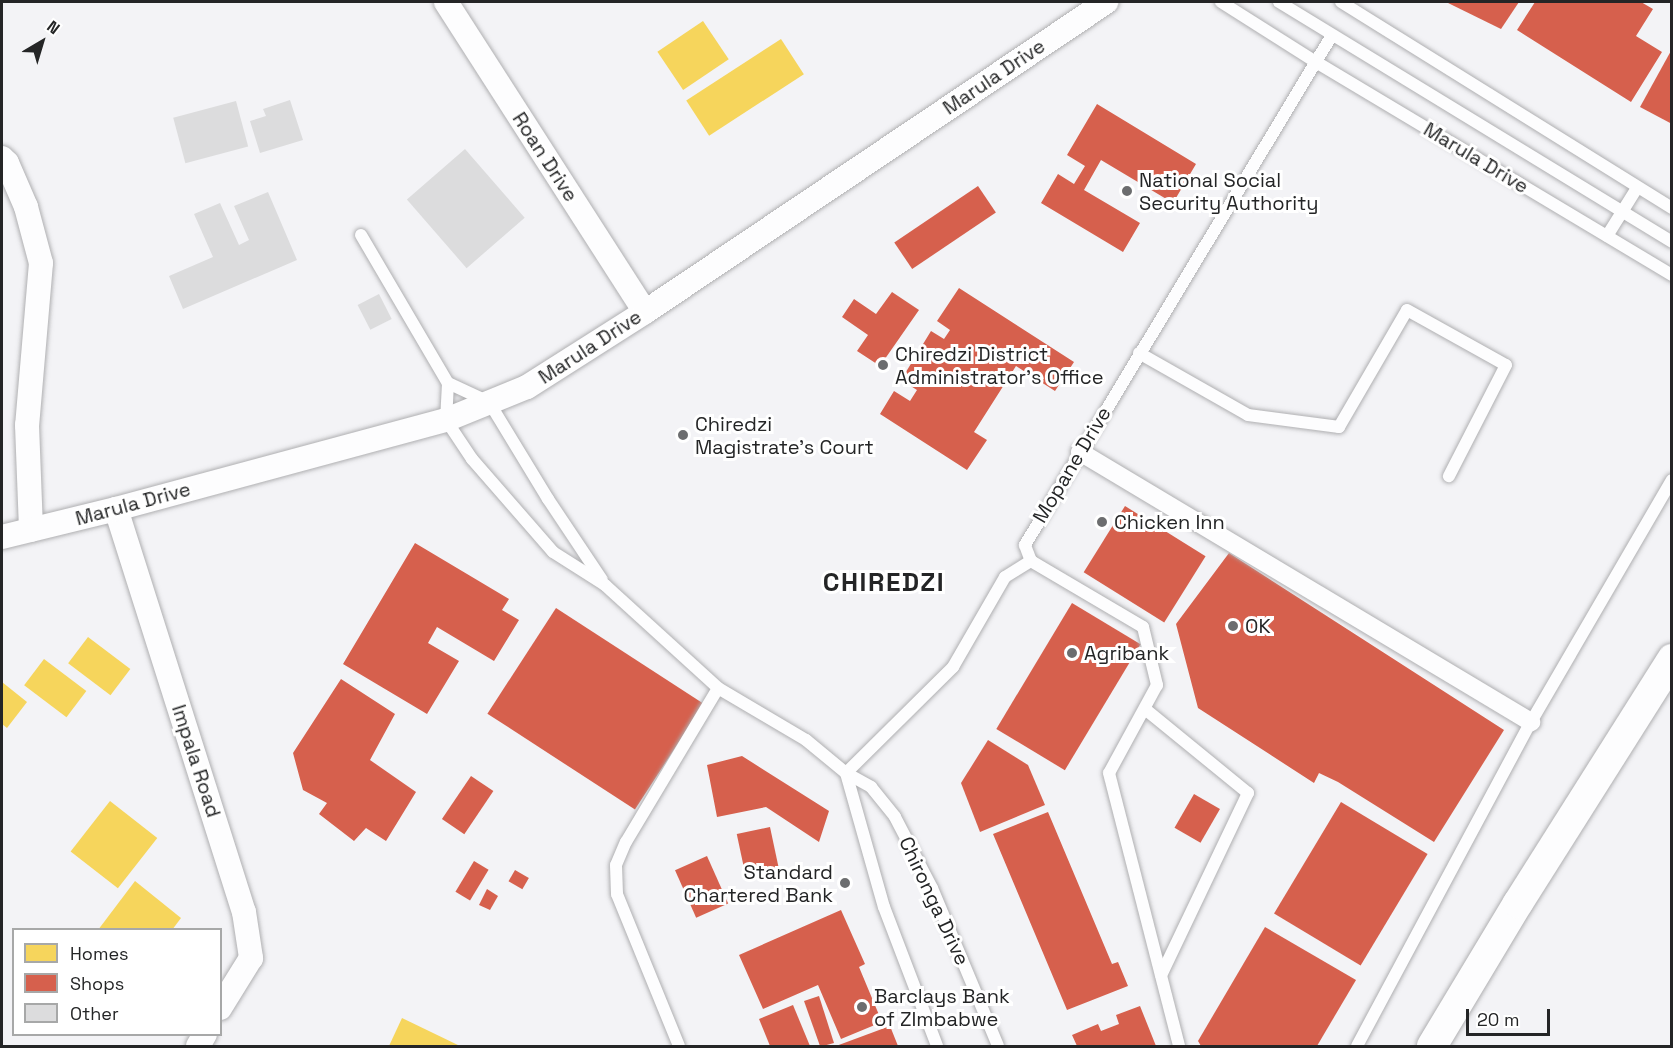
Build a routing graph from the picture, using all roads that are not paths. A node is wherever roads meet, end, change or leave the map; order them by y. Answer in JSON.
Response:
{"nodes":[{"id":1,"x":446,"y":2,"type":"edge"},
{"id":2,"x":1106,"y":2,"type":"edge"},
{"id":3,"x":1221,"y":2,"type":"edge"},
{"id":4,"x":1279,"y":2,"type":"edge"},
{"id":5,"x":1341,"y":2,"type":"edge"},
{"id":6,"x":1332,"y":35,"type":"junction"},
{"id":7,"x":1316,"y":62,"type":"junction"},
{"id":8,"x":2,"y":159,"type":"edge"},
{"id":9,"x":1638,"y":188,"type":"junction"},
{"id":10,"x":1671,"y":208,"type":"edge"},
{"id":11,"x":1622,"y":212,"type":"junction"},
{"id":12,"x":361,"y":235,"type":"dead end"},
{"id":13,"x":1607,"y":236,"type":"junction"},
{"id":14,"x":1671,"y":242,"type":"edge"},
{"id":15,"x":1671,"y":275,"type":"edge"},
{"id":16,"x":645,"y":312,"type":"junction"},
{"id":17,"x":1139,"y":353,"type":"junction"},
{"id":18,"x":448,"y":383,"type":"junction"},
{"id":19,"x":489,"y":402,"type":"junction"},
{"id":20,"x":446,"y":420,"type":"junction"},
{"id":21,"x":1080,"y":452,"type":"junction"},
{"id":22,"x":1449,"y":476,"type":"dead end"},
{"id":23,"x":1671,"y":480,"type":"edge"},
{"id":24,"x":116,"y":509,"type":"junction"},
{"id":25,"x":31,"y":530,"type":"junction"},
{"id":26,"x":2,"y":537,"type":"edge"},
{"id":27,"x":1031,"y":561,"type":"junction"},
{"id":28,"x":605,"y":585,"type":"junction"},
{"id":29,"x":1671,"y":659,"type":"edge"},
{"id":30,"x":718,"y":688,"type":"junction"},
{"id":31,"x":1144,"y":709,"type":"junction"},
{"id":32,"x":1532,"y":722,"type":"junction"},
{"id":33,"x":846,"y":774,"type":"junction"},
{"id":34,"x":1161,"y":975,"type":"junction"},
{"id":35,"x":222,"y":1005,"type":"edge"},
{"id":36,"x":679,"y":1047,"type":"edge"},
{"id":37,"x":937,"y":1047,"type":"edge"},
{"id":38,"x":998,"y":1047,"type":"edge"},
{"id":39,"x":1179,"y":1047,"type":"edge"},
{"id":40,"x":1357,"y":1047,"type":"edge"},
{"id":41,"x":1432,"y":1047,"type":"edge"}],
"edges":[{"from":1,"to":16,"type":"street","name":"Roan Drive"},
{"from":2,"to":16,"type":"street","name":"Marula Drive"},
{"from":3,"to":7,"type":"lane","name":"Marula Drive"},
{"from":4,"to":6,"type":"lane","name":"Marula Drive"},
{"from":5,"to":9,"type":"lane"},
{"from":6,"to":7,"type":"lane","name":"Mopane Drive"},
{"from":6,"to":11,"type":"lane","name":"Marula Drive"},
{"from":7,"to":13,"type":"lane","name":"Marula Drive"},
{"from":7,"to":17,"type":"lane","name":"Mopane Drive"},
{"from":8,"to":25,"type":"street"},
{"from":9,"to":10,"type":"lane"},
{"from":9,"to":11,"type":"lane"},
{"from":11,"to":13,"type":"lane"},
{"from":11,"to":14,"type":"lane","name":"Marula Drive"},
{"from":12,"to":18,"type":"lane"},
{"from":13,"to":15,"type":"lane","name":"Marula Drive"},
{"from":16,"to":19,"type":"street","name":"Marula Drive"},
{"from":17,"to":21,"type":"lane","name":"Mopane Drive"},
{"from":17,"to":22,"type":"lane"},
{"from":18,"to":19,"type":"lane"},
{"from":18,"to":20,"type":"lane"},
{"from":19,"to":20,"type":"street","name":"Marula Drive"},
{"from":19,"to":28,"type":"lane"},
{"from":20,"to":24,"type":"street","name":"Marula Drive"},
{"from":20,"to":28,"type":"lane"},
{"from":21,"to":27,"type":"lane","name":"Mopane Drive"},
{"from":21,"to":32,"type":"street"},
{"from":23,"to":32,"type":"lane"},
{"from":24,"to":25,"type":"street","name":"Marula Drive"},
{"from":24,"to":35,"type":"street","name":"Impala Road"},
{"from":25,"to":26,"type":"street","name":"Marula Drive"},
{"from":27,"to":31,"type":"lane"},
{"from":27,"to":33,"type":"lane"},
{"from":28,"to":30,"type":"lane","name":"Chironga Drive"},
{"from":29,"to":41,"type":"street"},
{"from":30,"to":33,"type":"lane","name":"Chironga Drive"},
{"from":30,"to":36,"type":"lane"},
{"from":31,"to":34,"type":"lane"},
{"from":31,"to":34,"type":"lane"},
{"from":32,"to":40,"type":"lane"},
{"from":33,"to":37,"type":"lane","name":"Chironga Drive"},
{"from":33,"to":38,"type":"lane","name":"Chironga Drive"},
{"from":34,"to":39,"type":"lane"}]}
